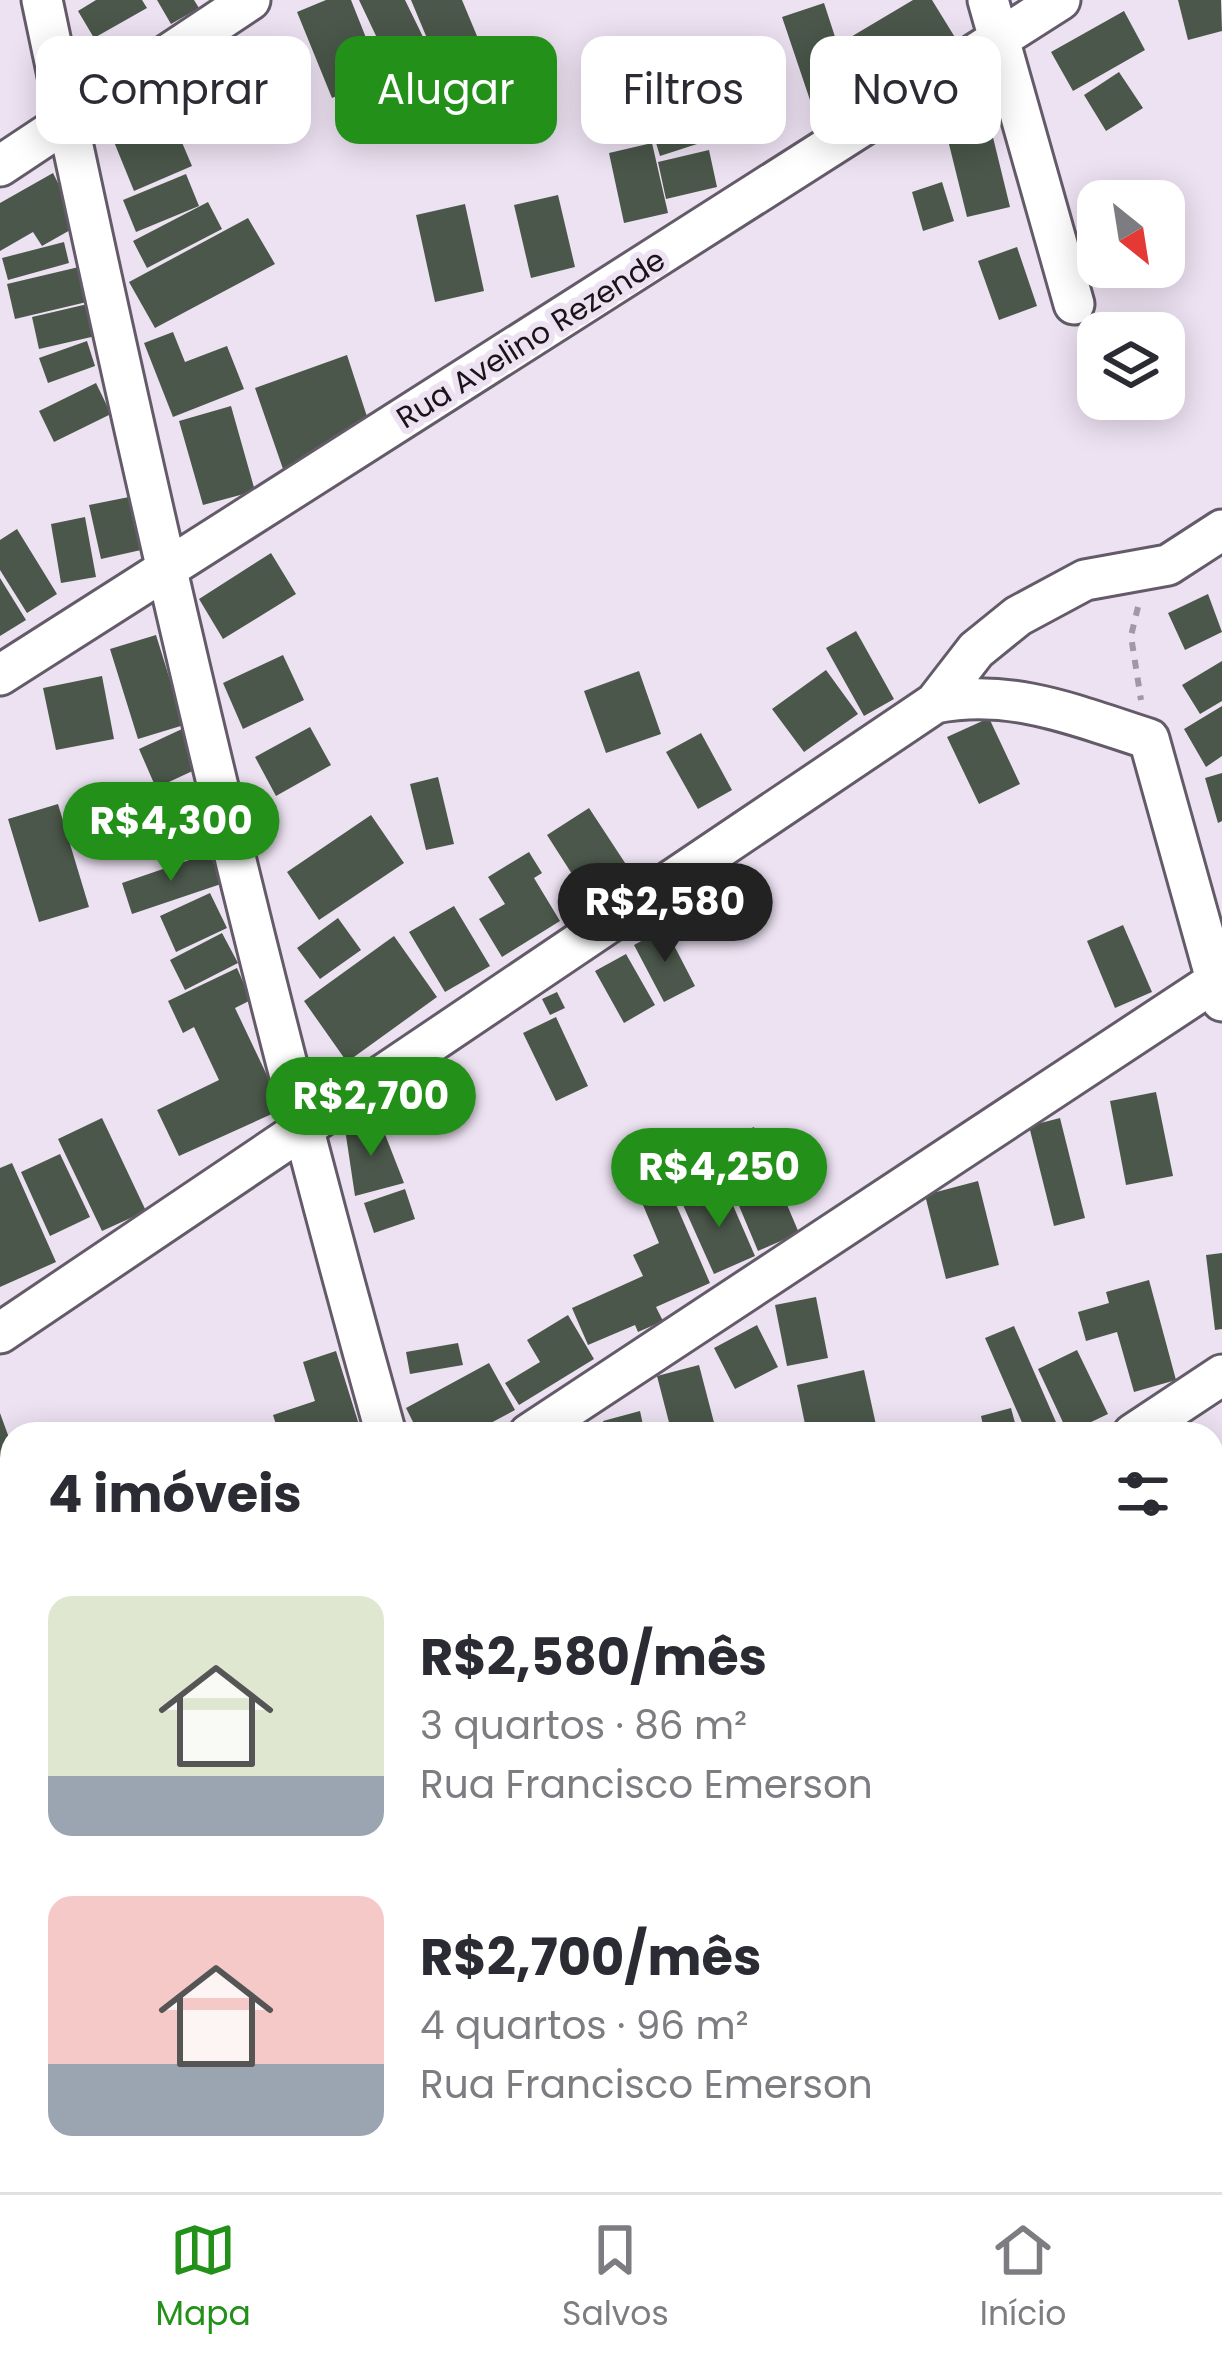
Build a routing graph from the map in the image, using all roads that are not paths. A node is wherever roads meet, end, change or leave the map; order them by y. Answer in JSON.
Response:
{"nodes":[{"id":1,"x":42,"y":0,"type":"edge"},
{"id":2,"x":250,"y":0,"type":"edge"},
{"id":3,"x":988,"y":0,"type":"edge"},
{"id":4,"x":1060,"y":0,"type":"edge"},
{"id":5,"x":50,"y":36,"type":"edge"},
{"id":6,"x":196,"y":36,"type":"edge"},
{"id":7,"x":997,"y":36,"type":"edge"},
{"id":8,"x":1001,"y":40,"type":"edge"},
{"id":9,"x":1001,"y":52,"type":"edge"},
{"id":10,"x":36,"y":142,"type":"edge"},
{"id":11,"x":73,"y":144,"type":"edge"},
{"id":12,"x":838,"y":144,"type":"edge"},
{"id":13,"x":0,"y":166,"type":"edge"},
{"id":14,"x":1074,"y":304,"type":"dead end"},
{"id":15,"x":1222,"y":530,"type":"edge"},
{"id":16,"x":165,"y":572,"type":"junction"},
{"id":17,"x":0,"y":675,"type":"edge"},
{"id":18,"x":935,"y":703,"type":"junction"},
{"id":19,"x":1220,"y":986,"type":"edge"},
{"id":20,"x":302,"y":1134,"type":"junction"},
{"id":21,"x":0,"y":1333,"type":"edge"},
{"id":22,"x":1222,"y":1375,"type":"edge"},
{"id":23,"x":383,"y":1422,"type":"edge"},
{"id":24,"x":548,"y":1422,"type":"edge"},
{"id":25,"x":1151,"y":1422,"type":"edge"}],
"edges":[{"from":1,"to":5,"type":"street"},
{"from":2,"to":6,"type":"street"},
{"from":3,"to":7,"type":"street"},
{"from":4,"to":8,"type":"street","name":"Rua Avelino Rezende"},
{"from":9,"to":14,"type":"street"},
{"from":10,"to":13,"type":"street"},
{"from":11,"to":16,"type":"street"},
{"from":12,"to":16,"type":"street","name":"Rua Avelino Rezende"},
{"from":15,"to":18,"type":"street"},
{"from":16,"to":17,"type":"street","name":"Rua Avelino Rezende"},
{"from":16,"to":20,"type":"street"},
{"from":18,"to":19,"type":"street"},
{"from":18,"to":20,"type":"street"},
{"from":19,"to":24,"type":"street"},
{"from":20,"to":21,"type":"street"},
{"from":20,"to":23,"type":"street"},
{"from":22,"to":25,"type":"street"}]}
